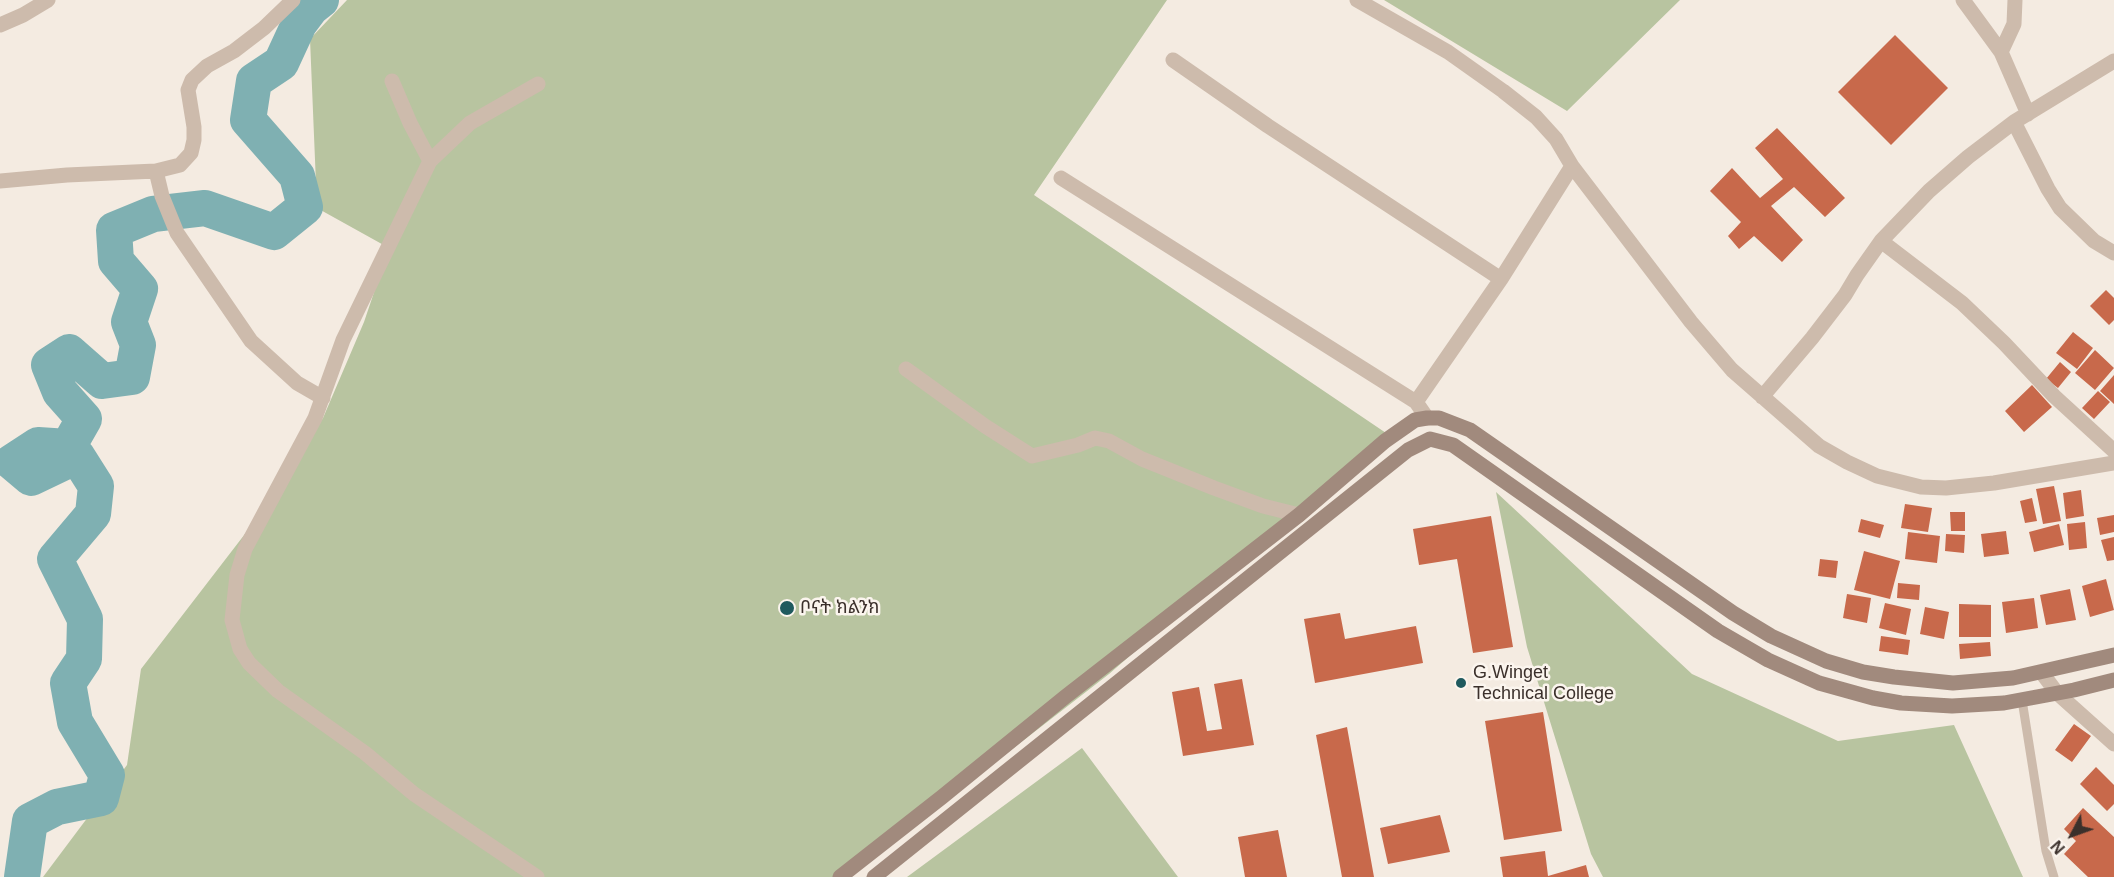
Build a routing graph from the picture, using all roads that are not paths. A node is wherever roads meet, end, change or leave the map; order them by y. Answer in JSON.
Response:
{"nodes":[{"id":1,"x":48,"y":0,"type":"edge"},
{"id":2,"x":293,"y":0,"type":"edge"},
{"id":3,"x":1357,"y":0,"type":"edge"},
{"id":4,"x":1963,"y":0,"type":"edge"},
{"id":5,"x":2015,"y":0,"type":"edge"},
{"id":6,"x":0,"y":25,"type":"edge"},
{"id":7,"x":2001,"y":52,"type":"junction"},
{"id":8,"x":1173,"y":60,"type":"dead end"},
{"id":9,"x":2114,"y":61,"type":"edge"},
{"id":10,"x":393,"y":81,"type":"dead end"},
{"id":11,"x":538,"y":84,"type":"dead end"},
{"id":12,"x":2021,"y":118,"type":"junction"},
{"id":13,"x":430,"y":161,"type":"junction"},
{"id":14,"x":1572,"y":166,"type":"junction"},
{"id":15,"x":156,"y":171,"type":"junction"},
{"id":16,"x":1061,"y":178,"type":"dead end"},
{"id":17,"x":0,"y":181,"type":"edge"},
{"id":18,"x":1881,"y":241,"type":"junction"},
{"id":19,"x":2114,"y":253,"type":"edge"},
{"id":20,"x":1501,"y":279,"type":"junction"},
{"id":21,"x":906,"y":369,"type":"dead end"},
{"id":22,"x":1762,"y":397,"type":"junction"},
{"id":23,"x":323,"y":398,"type":"junction"},
{"id":24,"x":1416,"y":402,"type":"junction"},
{"id":25,"x":1427,"y":418,"type":"junction"},
{"id":26,"x":2114,"y":451,"type":"edge"},
{"id":27,"x":2114,"y":463,"type":"edge"},
{"id":28,"x":1299,"y":515,"type":"junction"},
{"id":29,"x":2114,"y":655,"type":"edge"},
{"id":30,"x":2042,"y":673,"type":"junction"},
{"id":31,"x":2114,"y":680,"type":"edge"},
{"id":32,"x":2057,"y":693,"type":"junction"},
{"id":33,"x":2022,"y":700,"type":"junction"},
{"id":34,"x":2114,"y":744,"type":"edge"},
{"id":35,"x":537,"y":877,"type":"edge"},
{"id":36,"x":840,"y":877,"type":"edge"},
{"id":37,"x":874,"y":877,"type":"edge"},
{"id":38,"x":2054,"y":877,"type":"edge"}],
"edges":[{"from":1,"to":6,"type":"street"},
{"from":2,"to":15,"type":"street"},
{"from":3,"to":14,"type":"street"},
{"from":4,"to":7,"type":"street"},
{"from":5,"to":7,"type":"street"},
{"from":7,"to":12,"type":"street"},
{"from":8,"to":20,"type":"street"},
{"from":9,"to":12,"type":"street"},
{"from":10,"to":13,"type":"street"},
{"from":11,"to":13,"type":"street"},
{"from":12,"to":18,"type":"street"},
{"from":12,"to":19,"type":"street"},
{"from":13,"to":23,"type":"street"},
{"from":14,"to":20,"type":"street"},
{"from":14,"to":22,"type":"street"},
{"from":15,"to":17,"type":"street"},
{"from":15,"to":23,"type":"street"},
{"from":16,"to":24,"type":"street"},
{"from":18,"to":22,"type":"street"},
{"from":18,"to":26,"type":"street"},
{"from":20,"to":24,"type":"street"},
{"from":21,"to":28,"type":"street"},
{"from":22,"to":27,"type":"street"},
{"from":23,"to":35,"type":"street"},
{"from":24,"to":25,"type":"street"},
{"from":25,"to":28,"type":"main road"},
{"from":25,"to":30,"type":"main road"},
{"from":28,"to":36,"type":"main road"},
{"from":29,"to":30,"type":"main road"},
{"from":30,"to":32,"type":"street"},
{"from":31,"to":32,"type":"main road"},
{"from":32,"to":33,"type":"main road"},
{"from":32,"to":34,"type":"street"},
{"from":33,"to":37,"type":"main road"},
{"from":33,"to":38,"type":"lane"}]}
